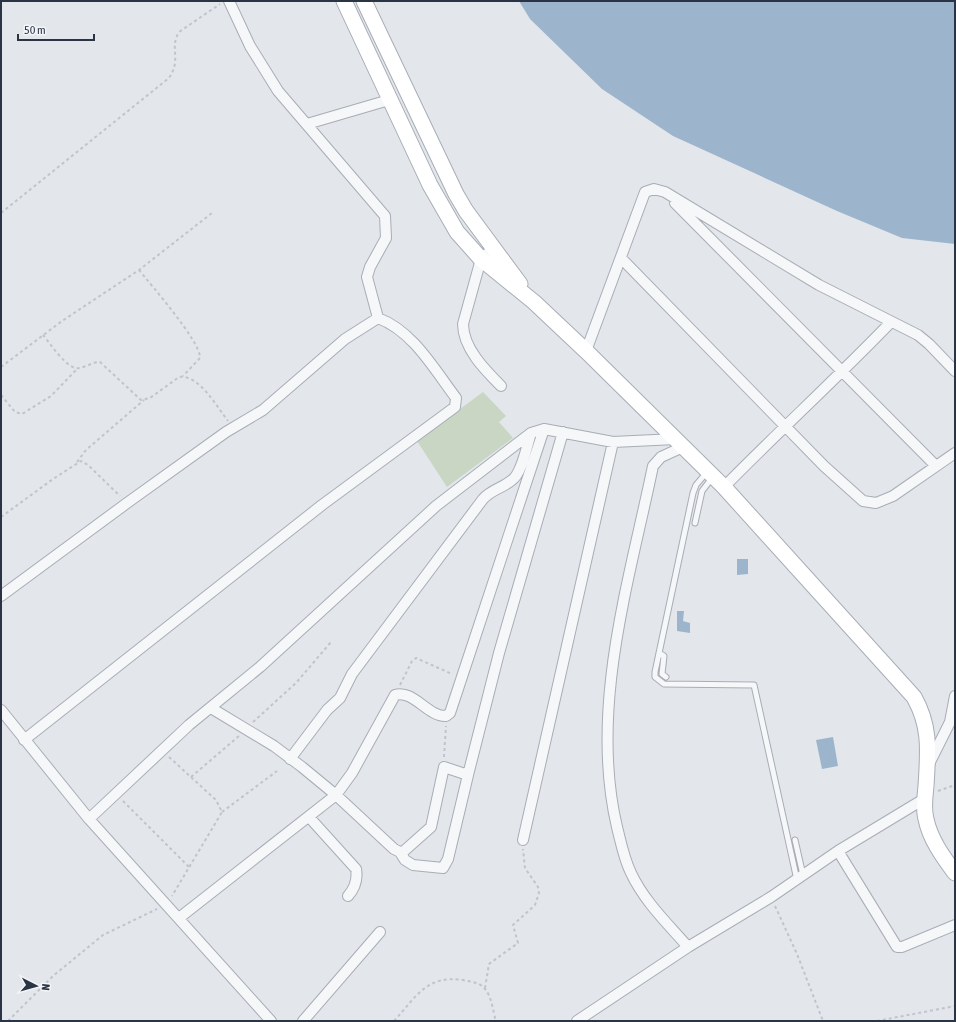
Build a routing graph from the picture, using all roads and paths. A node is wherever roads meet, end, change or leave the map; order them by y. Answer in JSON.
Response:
{"nodes":[{"id":1,"x":225,"y":1,"type":"edge"},
{"id":2,"x":229,"y":1,"type":"edge"},
{"id":3,"x":344,"y":1,"type":"edge"},
{"id":4,"x":364,"y":1,"type":"edge"},
{"id":5,"x":389,"y":100,"type":"junction"},
{"id":6,"x":307,"y":124,"type":"junction"},
{"id":7,"x":424,"y":127,"type":"junction"},
{"id":8,"x":407,"y":137,"type":"junction"},
{"id":9,"x":664,"y":192,"type":"junction"},
{"id":10,"x":1,"y":213,"type":"edge"},
{"id":11,"x":212,"y":213,"type":"dead end"},
{"id":12,"x":494,"y":248,"type":"junction"},
{"id":13,"x":621,"y":258,"type":"junction"},
{"id":14,"x":481,"y":259,"type":"junction"},
{"id":15,"x":139,"y":270,"type":"junction"},
{"id":16,"x":534,"y":302,"type":"junction"},
{"id":17,"x":378,"y":318,"type":"junction"},
{"id":18,"x":891,"y":322,"type":"junction"},
{"id":19,"x":43,"y":335,"type":"junction"},
{"id":20,"x":586,"y":351,"type":"junction"},
{"id":21,"x":1,"y":367,"type":"edge"},
{"id":22,"x":78,"y":369,"type":"junction"},
{"id":23,"x":955,"y":370,"type":"edge"},
{"id":24,"x":843,"y":372,"type":"junction"},
{"id":25,"x":183,"y":376,"type":"junction"},
{"id":26,"x":501,"y":386,"type":"dead end"},
{"id":27,"x":1,"y":395,"type":"edge"},
{"id":28,"x":144,"y":400,"type":"junction"},
{"id":29,"x":785,"y":426,"type":"junction"},
{"id":30,"x":233,"y":428,"type":"junction"},
{"id":31,"x":544,"y":429,"type":"junction"},
{"id":32,"x":563,"y":432,"type":"junction"},
{"id":33,"x":531,"y":433,"type":"junction"},
{"id":34,"x":613,"y":442,"type":"junction"},
{"id":35,"x":680,"y":443,"type":"junction"},
{"id":36,"x":955,"y":453,"type":"edge"},
{"id":37,"x":77,"y":462,"type":"junction"},
{"id":38,"x":936,"y":466,"type":"junction"},
{"id":39,"x":711,"y":474,"type":"junction"},
{"id":40,"x":724,"y":487,"type":"junction"},
{"id":41,"x":127,"y":503,"type":"junction"},
{"id":42,"x":1,"y":517,"type":"edge"},
{"id":43,"x":695,"y":523,"type":"dead end"},
{"id":44,"x":1,"y":596,"type":"edge"},
{"id":45,"x":331,"y":642,"type":"dead end"},
{"id":46,"x":659,"y":653,"type":"junction"},
{"id":47,"x":666,"y":677,"type":"dead end"},
{"id":48,"x":462,"y":679,"type":"junction"},
{"id":49,"x":395,"y":695,"type":"junction"},
{"id":50,"x":955,"y":696,"type":"edge"},
{"id":51,"x":211,"y":708,"type":"junction"},
{"id":52,"x":1,"y":710,"type":"edge"},
{"id":53,"x":446,"y":716,"type":"junction"},
{"id":54,"x":246,"y":729,"type":"junction"},
{"id":55,"x":24,"y":740,"type":"junction"},
{"id":56,"x":162,"y":751,"type":"junction"},
{"id":57,"x":290,"y":759,"type":"junction"},
{"id":58,"x":444,"y":767,"type":"junction"},
{"id":59,"x":927,"y":770,"type":"junction"},
{"id":60,"x":277,"y":771,"type":"dead end"},
{"id":61,"x":468,"y":775,"type":"junction"},
{"id":62,"x":191,"y":777,"type":"junction"},
{"id":63,"x":955,"y":785,"type":"edge"},
{"id":64,"x":116,"y":794,"type":"junction"},
{"id":65,"x":336,"y":795,"type":"junction"},
{"id":66,"x":925,"y":797,"type":"junction"},
{"id":67,"x":222,"y":812,"type":"junction"},
{"id":68,"x":309,"y":817,"type":"junction"},
{"id":69,"x":89,"y":819,"type":"junction"},
{"id":70,"x":523,"y":840,"type":"joint"},
{"id":71,"x":795,"y":840,"type":"dead end"},
{"id":72,"x":838,"y":851,"type":"junction"},
{"id":73,"x":400,"y":852,"type":"junction"},
{"id":74,"x":189,"y":867,"type":"junction"},
{"id":75,"x":955,"y":873,"type":"edge"},
{"id":76,"x":800,"y":878,"type":"junction"},
{"id":77,"x":348,"y":896,"type":"dead end"},
{"id":78,"x":771,"y":897,"type":"junction"},
{"id":79,"x":167,"y":904,"type":"junction"},
{"id":80,"x":179,"y":918,"type":"junction"},
{"id":81,"x":955,"y":925,"type":"edge"},
{"id":82,"x":380,"y":932,"type":"dead end"},
{"id":83,"x":688,"y":947,"type":"junction"},
{"id":84,"x":485,"y":988,"type":"junction"},
{"id":85,"x":955,"y":1006,"type":"edge"},
{"id":86,"x":8,"y":1021,"type":"edge"},
{"id":87,"x":271,"y":1021,"type":"edge"},
{"id":88,"x":303,"y":1021,"type":"edge"},
{"id":89,"x":394,"y":1021,"type":"edge"},
{"id":90,"x":496,"y":1021,"type":"edge"},
{"id":91,"x":577,"y":1021,"type":"edge"},
{"id":92,"x":823,"y":1021,"type":"edge"},
{"id":93,"x":877,"y":1021,"type":"edge"}],
"edges":[{"from":1,"to":10,"type":"path"},
{"from":2,"to":6,"type":"street"},
{"from":3,"to":5,"type":"street"},
{"from":4,"to":7,"type":"street"},
{"from":5,"to":6,"type":"street"},
{"from":5,"to":8,"type":"street"},
{"from":6,"to":17,"type":"street"},
{"from":7,"to":8,"type":"street"},
{"from":7,"to":12,"type":"street"},
{"from":8,"to":14,"type":"street"},
{"from":9,"to":13,"type":"street"},
{"from":9,"to":18,"type":"street"},
{"from":9,"to":24,"type":"street"},
{"from":11,"to":15,"type":"path"},
{"from":12,"to":14,"type":"street"},
{"from":12,"to":16,"type":"street"},
{"from":13,"to":20,"type":"street"},
{"from":13,"to":29,"type":"street"},
{"from":14,"to":16,"type":"street"},
{"from":14,"to":26,"type":"street"},
{"from":15,"to":19,"type":"path"},
{"from":15,"to":25,"type":"path"},
{"from":16,"to":20,"type":"street"},
{"from":17,"to":30,"type":"street"},
{"from":17,"to":55,"type":"street"},
{"from":18,"to":23,"type":"street"},
{"from":18,"to":24,"type":"street"},
{"from":19,"to":21,"type":"path"},
{"from":19,"to":22,"type":"path"},
{"from":20,"to":35,"type":"street"},
{"from":22,"to":27,"type":"path"},
{"from":22,"to":28,"type":"path"},
{"from":24,"to":29,"type":"street"},
{"from":24,"to":38,"type":"street"},
{"from":25,"to":28,"type":"path"},
{"from":25,"to":30,"type":"path"},
{"from":28,"to":37,"type":"path"},
{"from":29,"to":38,"type":"street"},
{"from":29,"to":40,"type":"street"},
{"from":30,"to":41,"type":"street"},
{"from":31,"to":32,"type":"street"},
{"from":31,"to":33,"type":"street"},
{"from":31,"to":48,"type":"street"},
{"from":32,"to":34,"type":"street"},
{"from":32,"to":61,"type":"street"},
{"from":33,"to":51,"type":"street"},
{"from":33,"to":57,"type":"street"},
{"from":34,"to":35,"type":"street"},
{"from":34,"to":70,"type":"street"},
{"from":35,"to":39,"type":"street"},
{"from":35,"to":83,"type":"street"},
{"from":36,"to":38,"type":"street"},
{"from":37,"to":41,"type":"path"},
{"from":37,"to":42,"type":"path"},
{"from":39,"to":40,"type":"street"},
{"from":39,"to":43,"type":"lane"},
{"from":39,"to":46,"type":"lane"},
{"from":40,"to":59,"type":"street"},
{"from":41,"to":44,"type":"street"},
{"from":45,"to":54,"type":"path"},
{"from":46,"to":47,"type":"lane"},
{"from":46,"to":76,"type":"lane"},
{"from":48,"to":49,"type":"path"},
{"from":48,"to":53,"type":"street"},
{"from":49,"to":53,"type":"street"},
{"from":49,"to":65,"type":"street"},
{"from":50,"to":59,"type":"street"},
{"from":51,"to":54,"type":"street"},
{"from":51,"to":56,"type":"street"},
{"from":52,"to":55,"type":"street"},
{"from":53,"to":58,"type":"path"},
{"from":54,"to":57,"type":"street"},
{"from":54,"to":62,"type":"path"},
{"from":55,"to":69,"type":"street"},
{"from":56,"to":62,"type":"path"},
{"from":56,"to":64,"type":"street"},
{"from":57,"to":65,"type":"street"},
{"from":58,"to":61,"type":"street"},
{"from":58,"to":73,"type":"street"},
{"from":59,"to":66,"type":"street"},
{"from":60,"to":67,"type":"path"},
{"from":61,"to":73,"type":"street"},
{"from":62,"to":67,"type":"path"},
{"from":63,"to":66,"type":"path"},
{"from":64,"to":69,"type":"street"},
{"from":64,"to":74,"type":"path"},
{"from":65,"to":68,"type":"street"},
{"from":65,"to":73,"type":"street"},
{"from":66,"to":72,"type":"street"},
{"from":66,"to":75,"type":"street"},
{"from":67,"to":74,"type":"path"},
{"from":68,"to":77,"type":"street"},
{"from":68,"to":80,"type":"street"},
{"from":69,"to":79,"type":"street"},
{"from":70,"to":84,"type":"path"},
{"from":71,"to":76,"type":"lane"},
{"from":72,"to":76,"type":"street"},
{"from":72,"to":81,"type":"street"},
{"from":74,"to":79,"type":"path"},
{"from":76,"to":78,"type":"street"},
{"from":78,"to":83,"type":"street"},
{"from":78,"to":92,"type":"path"},
{"from":79,"to":80,"type":"street"},
{"from":79,"to":86,"type":"path"},
{"from":80,"to":87,"type":"street"},
{"from":82,"to":88,"type":"street"},
{"from":83,"to":91,"type":"street"},
{"from":84,"to":89,"type":"path"},
{"from":84,"to":90,"type":"path"},
{"from":85,"to":93,"type":"path"}]}
